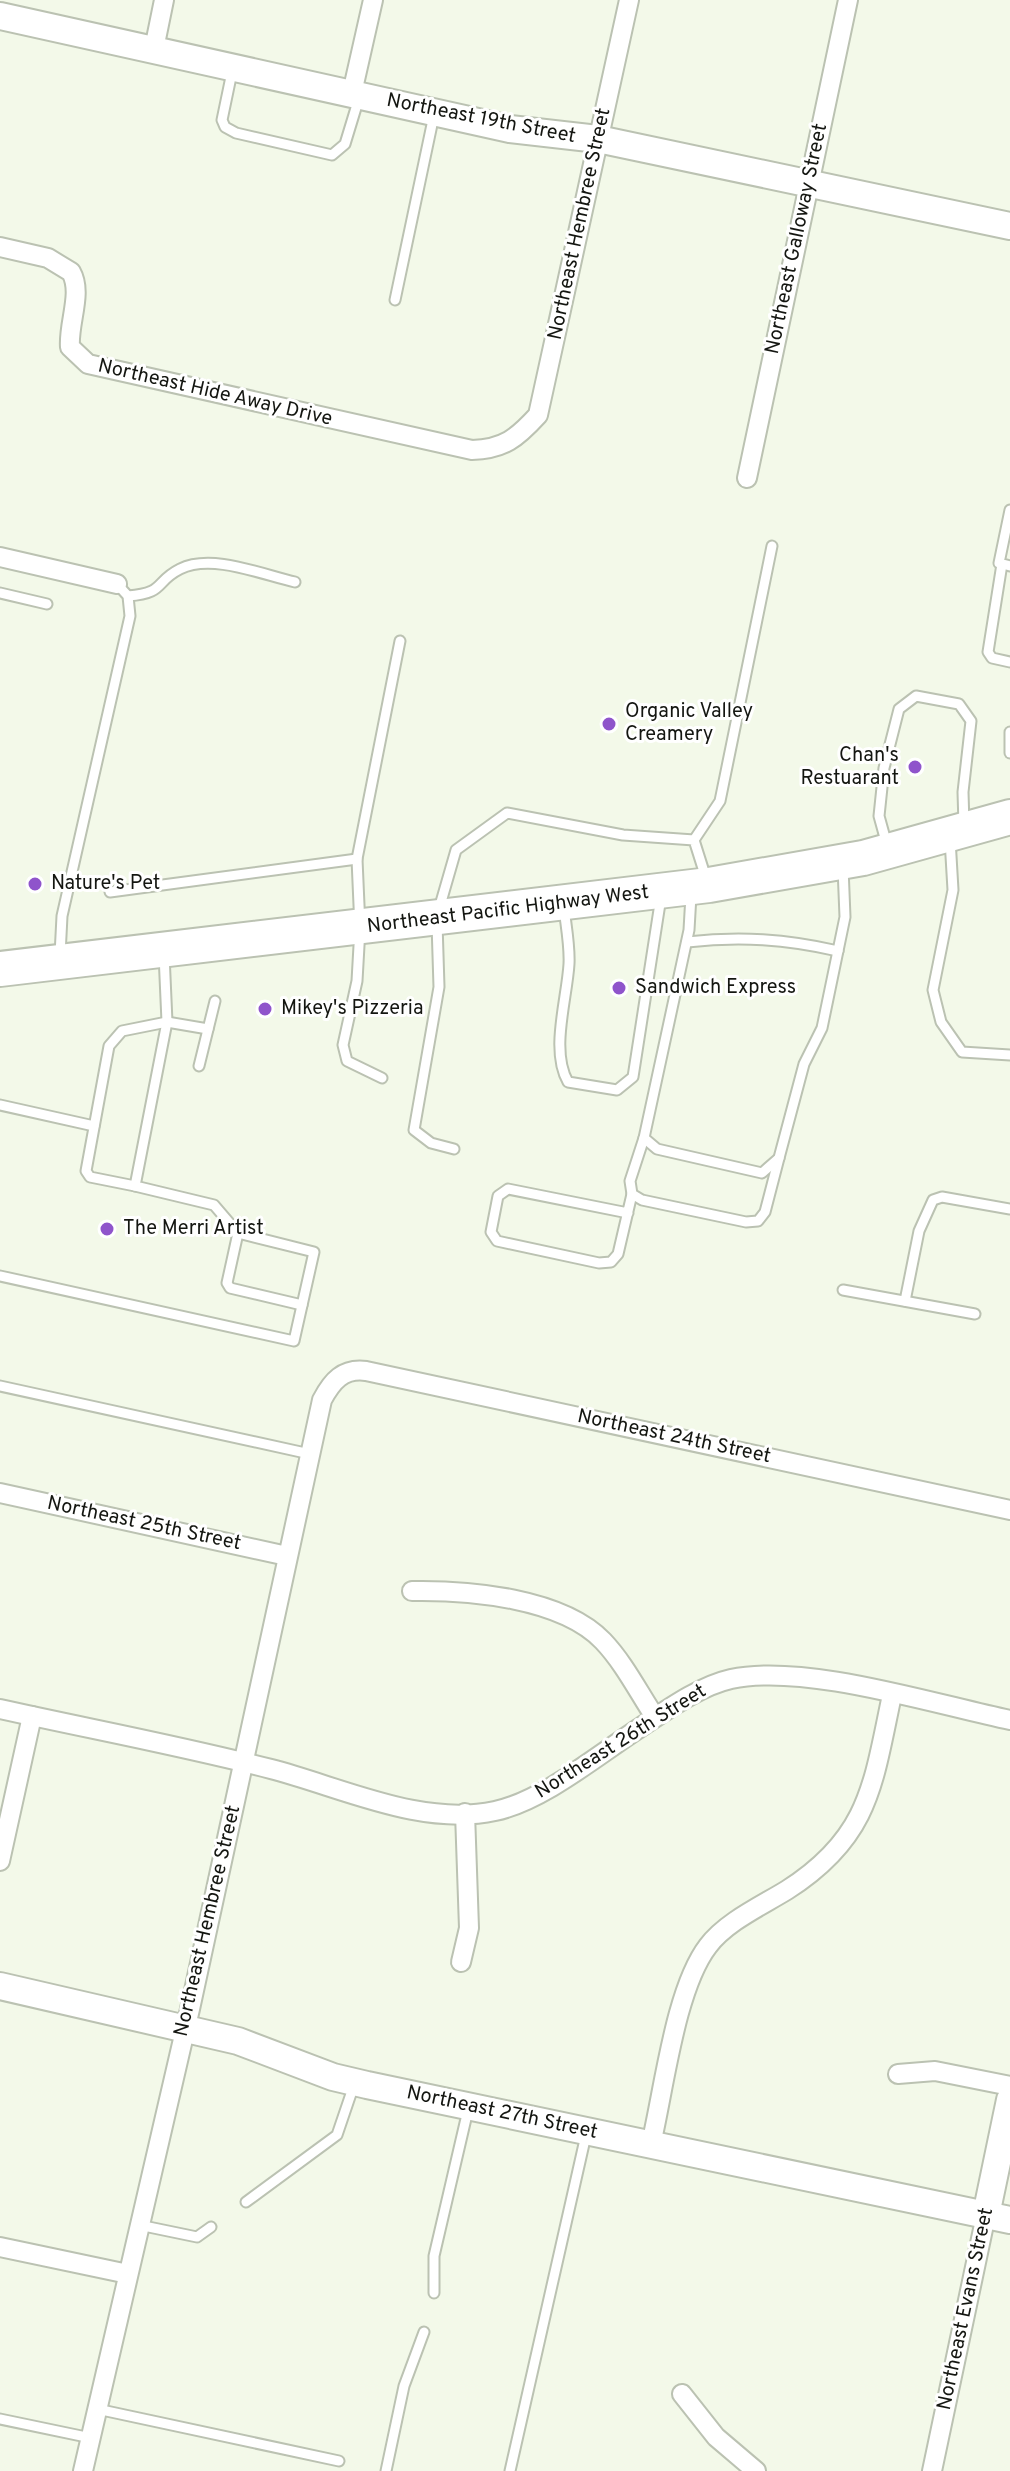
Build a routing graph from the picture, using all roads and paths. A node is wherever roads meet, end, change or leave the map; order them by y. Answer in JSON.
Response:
{"nodes":[{"id":1,"x":164,"y":0,"type":"edge"},
{"id":2,"x":373,"y":0,"type":"edge"},
{"id":3,"x":629,"y":0,"type":"edge"},
{"id":4,"x":848,"y":0,"type":"edge"},
{"id":5,"x":0,"y":16,"type":"edge"},
{"id":6,"x":154,"y":49,"type":"junction"},
{"id":7,"x":233,"y":67,"type":"junction"},
{"id":8,"x":356,"y":94,"type":"junction"},
{"id":9,"x":435,"y":112,"type":"junction"},
{"id":10,"x":598,"y":139,"type":"junction"},
{"id":11,"x":808,"y":182,"type":"junction"},
{"id":12,"x":1010,"y":226,"type":"edge"},
{"id":13,"x":0,"y":247,"type":"edge"},
{"id":14,"x":395,"y":300,"type":"dead end"},
{"id":15,"x":516,"y":440,"type":"joint"},
{"id":16,"x":747,"y":478,"type":"dead end"},
{"id":17,"x":1010,"y":510,"type":"edge"},
{"id":18,"x":772,"y":546,"type":"dead end"},
{"id":19,"x":0,"y":557,"type":"edge"},
{"id":20,"x":1006,"y":565,"type":"edge"},
{"id":21,"x":295,"y":582,"type":"dead end"},
{"id":22,"x":122,"y":590,"type":"junction"},
{"id":23,"x":0,"y":593,"type":"edge"},
{"id":24,"x":47,"y":604,"type":"dead end"},
{"id":25,"x":400,"y":641,"type":"dead end"},
{"id":26,"x":1010,"y":662,"type":"edge"},
{"id":27,"x":1010,"y":732,"type":"edge"},
{"id":28,"x":1010,"y":753,"type":"edge"},
{"id":29,"x":1010,"y":817,"type":"edge"},
{"id":30,"x":957,"y":834,"type":"junction"},
{"id":31,"x":694,"y":840,"type":"junction"},
{"id":32,"x":889,"y":851,"type":"junction"},
{"id":33,"x":357,"y":859,"type":"junction"},
{"id":34,"x":842,"y":862,"type":"junction"},
{"id":35,"x":687,"y":888,"type":"junction"},
{"id":36,"x":110,"y":892,"type":"dead end"},
{"id":37,"x":564,"y":904,"type":"junction"},
{"id":38,"x":437,"y":919,"type":"junction"},
{"id":39,"x":360,"y":928,"type":"junction"},
{"id":40,"x":687,"y":942,"type":"junction"},
{"id":41,"x":164,"y":950,"type":"junction"},
{"id":42,"x":838,"y":951,"type":"junction"},
{"id":43,"x":59,"y":962,"type":"junction"},
{"id":44,"x":0,"y":969,"type":"edge"},
{"id":45,"x":215,"y":1001,"type":"dead end"},
{"id":46,"x":167,"y":1022,"type":"junction"},
{"id":47,"x":208,"y":1029,"type":"junction"},
{"id":48,"x":1010,"y":1055,"type":"edge"},
{"id":49,"x":199,"y":1066,"type":"dead end"},
{"id":50,"x":382,"y":1078,"type":"dead end"},
{"id":51,"x":0,"y":1105,"type":"edge"},
{"id":52,"x":94,"y":1126,"type":"junction"},
{"id":53,"x":644,"y":1138,"type":"junction"},
{"id":54,"x":454,"y":1149,"type":"dead end"},
{"id":55,"x":779,"y":1158,"type":"junction"},
{"id":56,"x":135,"y":1186,"type":"junction"},
{"id":57,"x":632,"y":1194,"type":"junction"},
{"id":58,"x":1010,"y":1209,"type":"edge"},
{"id":59,"x":628,"y":1213,"type":"junction"},
{"id":60,"x":238,"y":1233,"type":"junction"},
{"id":61,"x":0,"y":1276,"type":"edge"},
{"id":62,"x":843,"y":1290,"type":"dead end"},
{"id":63,"x":905,"y":1301,"type":"junction"},
{"id":64,"x":302,"y":1305,"type":"junction"},
{"id":65,"x":975,"y":1314,"type":"dead end"},
{"id":66,"x":339,"y":1376,"type":"joint"},
{"id":67,"x":0,"y":1386,"type":"edge"},
{"id":68,"x":310,"y":1454,"type":"junction"},
{"id":69,"x":0,"y":1493,"type":"edge"},
{"id":70,"x":1010,"y":1510,"type":"edge"},
{"id":71,"x":287,"y":1556,"type":"junction"},
{"id":72,"x":412,"y":1591,"type":"dead end"},
{"id":73,"x":892,"y":1695,"type":"junction"},
{"id":74,"x":0,"y":1709,"type":"edge"},
{"id":75,"x":32,"y":1716,"type":"junction"},
{"id":76,"x":655,"y":1717,"type":"junction"},
{"id":77,"x":1010,"y":1720,"type":"edge"},
{"id":78,"x":243,"y":1763,"type":"junction"},
{"id":79,"x":465,"y":1813,"type":"junction"},
{"id":80,"x":0,"y":1861,"type":"edge"},
{"id":81,"x":461,"y":1962,"type":"dead end"},
{"id":82,"x":0,"y":1986,"type":"edge"},
{"id":83,"x":184,"y":2028,"type":"junction"},
{"id":84,"x":898,"y":2074,"type":"dead end"},
{"id":85,"x":355,"y":2082,"type":"junction"},
{"id":86,"x":1010,"y":2086,"type":"edge"},
{"id":87,"x":1010,"y":2100,"type":"edge"},
{"id":88,"x":469,"y":2106,"type":"junction"},
{"id":89,"x":587,"y":2131,"type":"junction"},
{"id":90,"x":651,"y":2144,"type":"junction"},
{"id":91,"x":246,"y":2202,"type":"dead end"},
{"id":92,"x":998,"y":2218,"type":"edge"},
{"id":93,"x":139,"y":2225,"type":"junction"},
{"id":94,"x":211,"y":2227,"type":"dead end"},
{"id":95,"x":0,"y":2247,"type":"edge"},
{"id":96,"x":128,"y":2274,"type":"junction"},
{"id":97,"x":434,"y":2293,"type":"dead end"},
{"id":98,"x":424,"y":2332,"type":"dead end"},
{"id":99,"x":682,"y":2394,"type":"dead end"},
{"id":100,"x":97,"y":2409,"type":"junction"},
{"id":101,"x":0,"y":2419,"type":"edge"},
{"id":102,"x":91,"y":2438,"type":"junction"},
{"id":103,"x":339,"y":2461,"type":"dead end"},
{"id":104,"x":83,"y":2471,"type":"edge"},
{"id":105,"x":386,"y":2471,"type":"edge"},
{"id":106,"x":510,"y":2471,"type":"edge"},
{"id":107,"x":756,"y":2471,"type":"edge"},
{"id":108,"x":932,"y":2471,"type":"edge"}],
"edges":[{"from":1,"to":6,"type":"street"},
{"from":2,"to":8,"type":"street"},
{"from":3,"to":10,"type":"street","name":"Northeast Hembree Street"},
{"from":4,"to":11,"type":"street","name":"Northeast Galloway Street"},
{"from":5,"to":6,"type":"street","name":"Northeast 19th Street"},
{"from":6,"to":7,"type":"street","name":"Northeast 19th Street"},
{"from":7,"to":8,"type":"street","name":"Northeast 19th Street"},
{"from":7,"to":8,"type":"lane"},
{"from":8,"to":9,"type":"street","name":"Northeast 19th Street"},
{"from":9,"to":10,"type":"street","name":"Northeast 19th Street"},
{"from":9,"to":14,"type":"lane"},
{"from":10,"to":11,"type":"street","name":"Northeast 19th Street"},
{"from":10,"to":15,"type":"street","name":"Northeast Hembree Street"},
{"from":11,"to":12,"type":"street","name":"Northeast 19th Street"},
{"from":11,"to":16,"type":"street","name":"Northeast Galloway Street"},
{"from":13,"to":15,"type":"street","name":"Northeast Hide Away Drive"},
{"from":17,"to":20,"type":"lane"},
{"from":18,"to":31,"type":"lane"},
{"from":19,"to":22,"type":"street"},
{"from":20,"to":26,"type":"lane"},
{"from":21,"to":22,"type":"lane"},
{"from":22,"to":43,"type":"lane"},
{"from":23,"to":24,"type":"lane"},
{"from":25,"to":33,"type":"lane"},
{"from":27,"to":28,"type":"lane"},
{"from":29,"to":30,"type":"highway","name":"Northeast Pacific Highway West"},
{"from":30,"to":32,"type":"highway","name":"Northeast Pacific Highway West"},
{"from":30,"to":32,"type":"lane"},
{"from":30,"to":48,"type":"lane"},
{"from":31,"to":35,"type":"lane"},
{"from":31,"to":38,"type":"lane"},
{"from":32,"to":34,"type":"highway","name":"Northeast Pacific Highway West"},
{"from":33,"to":36,"type":"lane"},
{"from":33,"to":39,"type":"lane"},
{"from":34,"to":35,"type":"highway","name":"Northeast Pacific Highway West"},
{"from":34,"to":42,"type":"lane"},
{"from":35,"to":37,"type":"highway","name":"Northeast Pacific Highway West"},
{"from":35,"to":37,"type":"lane"},
{"from":35,"to":40,"type":"lane"},
{"from":37,"to":38,"type":"highway","name":"Northeast Pacific Highway West"},
{"from":38,"to":39,"type":"highway","name":"Northeast Pacific Highway West"},
{"from":38,"to":54,"type":"lane"},
{"from":39,"to":41,"type":"highway","name":"Northeast Pacific Highway West"},
{"from":39,"to":50,"type":"lane"},
{"from":40,"to":42,"type":"lane"},
{"from":40,"to":53,"type":"lane"},
{"from":41,"to":43,"type":"highway","name":"Northeast Pacific Highway West"},
{"from":41,"to":46,"type":"lane"},
{"from":42,"to":55,"type":"lane"},
{"from":43,"to":44,"type":"highway","name":"Northeast Pacific Highway West"},
{"from":45,"to":47,"type":"lane"},
{"from":46,"to":47,"type":"lane"},
{"from":46,"to":52,"type":"lane"},
{"from":46,"to":56,"type":"lane"},
{"from":47,"to":49,"type":"lane"},
{"from":51,"to":52,"type":"lane"},
{"from":52,"to":56,"type":"lane"},
{"from":53,"to":55,"type":"lane"},
{"from":53,"to":57,"type":"lane"},
{"from":55,"to":57,"type":"lane"},
{"from":56,"to":60,"type":"lane"},
{"from":57,"to":59,"type":"lane"},
{"from":58,"to":63,"type":"lane"},
{"from":59,"to":59,"type":"lane"},
{"from":60,"to":64,"type":"lane"},
{"from":60,"to":64,"type":"lane"},
{"from":61,"to":64,"type":"lane"},
{"from":62,"to":63,"type":"lane"},
{"from":63,"to":65,"type":"lane"},
{"from":66,"to":68,"type":"street","name":"Northeast Hembree Street"},
{"from":66,"to":70,"type":"street","name":"Northeast 24th Street"},
{"from":67,"to":68,"type":"lane"},
{"from":68,"to":71,"type":"street","name":"Northeast Hembree Street"},
{"from":69,"to":71,"type":"street","name":"Northeast 25th Street"},
{"from":71,"to":78,"type":"street","name":"Northeast Hembree Street"},
{"from":72,"to":76,"type":"street"},
{"from":73,"to":76,"type":"street","name":"Northeast 26th Street"},
{"from":73,"to":77,"type":"street","name":"Northeast 26th Street"},
{"from":73,"to":90,"type":"street"},
{"from":74,"to":75,"type":"street","name":"Northeast 26th Street"},
{"from":75,"to":78,"type":"street","name":"Northeast 26th Street"},
{"from":75,"to":80,"type":"street"},
{"from":76,"to":79,"type":"street","name":"Northeast 26th Street"},
{"from":78,"to":79,"type":"street","name":"Northeast 26th Street"},
{"from":78,"to":83,"type":"street","name":"Northeast Hembree Street"},
{"from":79,"to":81,"type":"street"},
{"from":82,"to":83,"type":"street","name":"Northeast 27th Street"},
{"from":83,"to":85,"type":"street","name":"Northeast 27th Street"},
{"from":83,"to":93,"type":"street","name":"Northeast Hembree Street"},
{"from":84,"to":86,"type":"street"},
{"from":85,"to":88,"type":"street","name":"Northeast 27th Street"},
{"from":85,"to":91,"type":"lane"},
{"from":87,"to":92,"type":"street","name":"Northeast Evans Street"},
{"from":88,"to":89,"type":"street","name":"Northeast 27th Street"},
{"from":88,"to":97,"type":"lane"},
{"from":89,"to":90,"type":"street","name":"Northeast 27th Street"},
{"from":89,"to":106,"type":"lane"},
{"from":90,"to":92,"type":"street","name":"Northeast 27th Street"},
{"from":92,"to":108,"type":"street","name":"Northeast Evans Street"},
{"from":93,"to":94,"type":"lane"},
{"from":93,"to":96,"type":"street","name":"Northeast Hembree Street"},
{"from":95,"to":96,"type":"street"},
{"from":96,"to":100,"type":"street","name":"Northeast Hembree Street"},
{"from":98,"to":105,"type":"lane"},
{"from":99,"to":107,"type":"street"},
{"from":100,"to":102,"type":"street","name":"Northeast Hembree Street"},
{"from":100,"to":103,"type":"lane"},
{"from":101,"to":102,"type":"lane"},
{"from":102,"to":104,"type":"street","name":"Northeast Hembree Street"}]}
